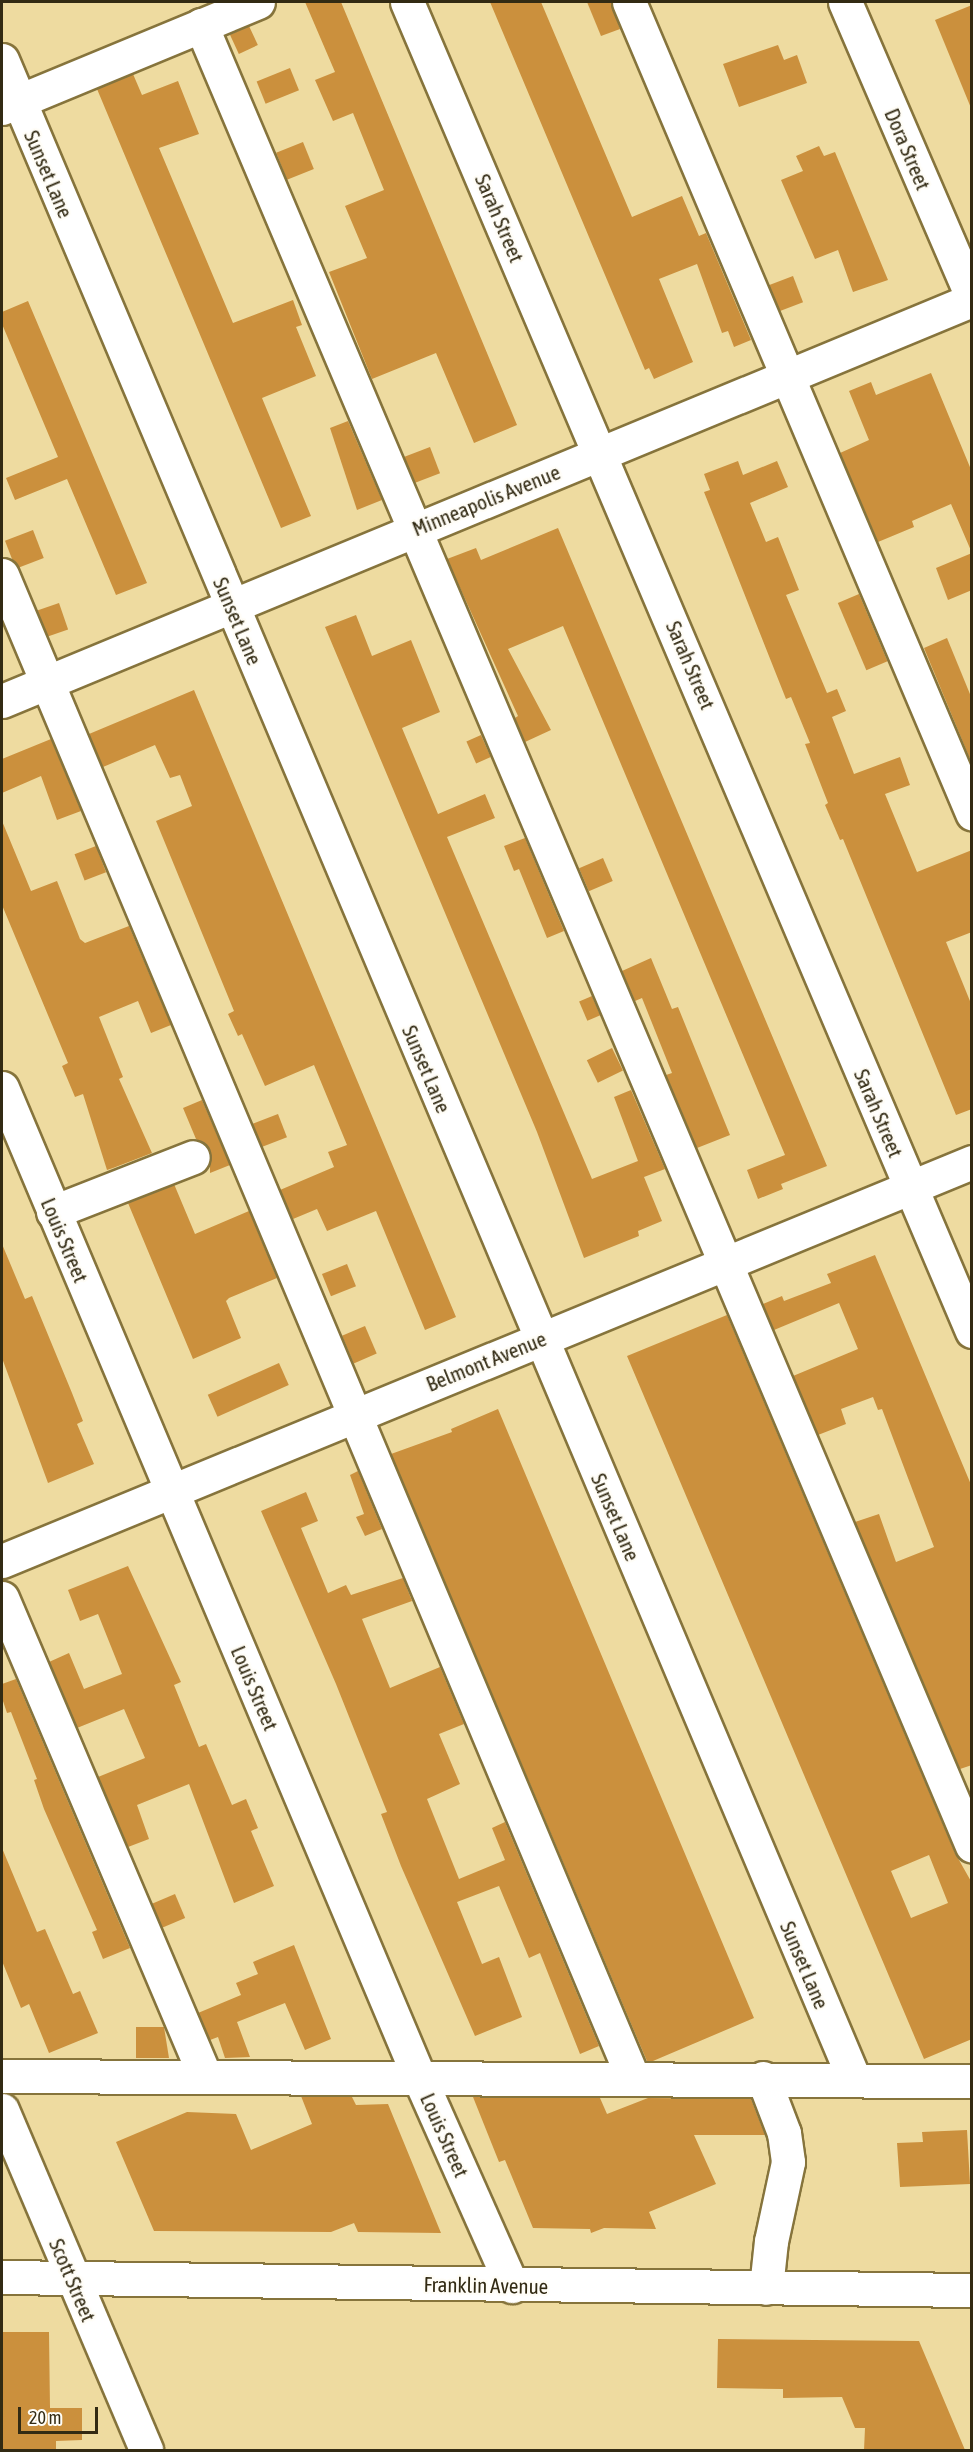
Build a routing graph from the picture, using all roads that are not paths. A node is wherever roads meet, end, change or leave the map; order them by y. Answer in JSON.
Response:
{"nodes":[{"id":1,"x":258,"y":2,"type":"edge"},
{"id":2,"x":407,"y":2,"type":"edge"},
{"id":3,"x":629,"y":2,"type":"edge"},
{"id":4,"x":845,"y":2,"type":"edge"},
{"id":5,"x":201,"y":25,"type":"junction"},
{"id":6,"x":2,"y":60,"type":"edge"},
{"id":7,"x":10,"y":104,"type":"edge"},
{"id":8,"x":972,"y":298,"type":"edge"},
{"id":9,"x":786,"y":376,"type":"junction"},
{"id":10,"x":601,"y":453,"type":"junction"},
{"id":11,"x":417,"y":529,"type":"junction"},
{"id":12,"x":2,"y":575,"type":"edge"},
{"id":13,"x":232,"y":606,"type":"junction"},
{"id":14,"x":46,"y":683,"type":"junction"},
{"id":15,"x":2,"y":701,"type":"edge"},
{"id":16,"x":972,"y":813,"type":"edge"},
{"id":17,"x":2,"y":1088,"type":"edge"},
{"id":18,"x":194,"y":1157,"type":"dead end"},
{"id":19,"x":972,"y":1162,"type":"edge"},
{"id":20,"x":910,"y":1187,"type":"junction"},
{"id":21,"x":53,"y":1212,"type":"junction"},
{"id":22,"x":725,"y":1264,"type":"junction"},
{"id":23,"x":972,"y":1330,"type":"edge"},
{"id":24,"x":540,"y":1339,"type":"junction"},
{"id":25,"x":356,"y":1415,"type":"junction"},
{"id":26,"x":172,"y":1491,"type":"junction"},
{"id":27,"x":2,"y":1561,"type":"edge"},
{"id":28,"x":2,"y":1598,"type":"edge"},
{"id":29,"x":972,"y":1846,"type":"edge"},
{"id":30,"x":2,"y":2076,"type":"edge"},
{"id":31,"x":205,"y":2076,"type":"junction"},
{"id":32,"x":419,"y":2077,"type":"junction"},
{"id":33,"x":633,"y":2078,"type":"junction"},
{"id":34,"x":763,"y":2078,"type":"junction"},
{"id":35,"x":854,"y":2079,"type":"junction"},
{"id":36,"x":972,"y":2081,"type":"edge"},
{"id":37,"x":2,"y":2110,"type":"edge"},
{"id":38,"x":2,"y":2277,"type":"edge"},
{"id":39,"x":72,"y":2277,"type":"junction"},
{"id":40,"x":512,"y":2286,"type":"junction"},
{"id":41,"x":766,"y":2288,"type":"junction"},
{"id":42,"x":972,"y":2290,"type":"edge"},
{"id":43,"x":146,"y":2451,"type":"edge"}],
"edges":[{"from":1,"to":5,"type":"street"},
{"from":2,"to":10,"type":"street","name":"Sarah Street"},
{"from":3,"to":9,"type":"street"},
{"from":4,"to":8,"type":"street","name":"Dora Street"},
{"from":5,"to":7,"type":"street"},
{"from":5,"to":11,"type":"street"},
{"from":6,"to":7,"type":"street","name":"Sunset Lane"},
{"from":7,"to":13,"type":"street","name":"Sunset Lane"},
{"from":8,"to":9,"type":"street","name":"Minneapolis Avenue"},
{"from":9,"to":10,"type":"street","name":"Minneapolis Avenue"},
{"from":9,"to":16,"type":"street"},
{"from":10,"to":11,"type":"street","name":"Minneapolis Avenue"},
{"from":10,"to":20,"type":"street","name":"Sarah Street"},
{"from":11,"to":13,"type":"street","name":"Minneapolis Avenue"},
{"from":11,"to":22,"type":"street"},
{"from":12,"to":14,"type":"street"},
{"from":13,"to":14,"type":"street","name":"Minneapolis Avenue"},
{"from":13,"to":24,"type":"street","name":"Sunset Lane"},
{"from":14,"to":15,"type":"street","name":"Minneapolis Avenue"},
{"from":14,"to":25,"type":"street"},
{"from":17,"to":21,"type":"street","name":"Louis Street"},
{"from":18,"to":21,"type":"street"},
{"from":19,"to":20,"type":"street","name":"Belmont Avenue"},
{"from":20,"to":22,"type":"street","name":"Belmont Avenue"},
{"from":20,"to":23,"type":"street","name":"Sarah Street"},
{"from":21,"to":26,"type":"street","name":"Louis Street"},
{"from":22,"to":24,"type":"street","name":"Belmont Avenue"},
{"from":22,"to":29,"type":"street"},
{"from":24,"to":25,"type":"street","name":"Belmont Avenue"},
{"from":24,"to":35,"type":"street","name":"Sunset Lane"},
{"from":25,"to":26,"type":"street","name":"Belmont Avenue"},
{"from":25,"to":33,"type":"street"},
{"from":26,"to":27,"type":"street","name":"Belmont Avenue"},
{"from":26,"to":32,"type":"street","name":"Louis Street"},
{"from":28,"to":31,"type":"street"},
{"from":30,"to":31,"type":"street"},
{"from":31,"to":32,"type":"street"},
{"from":32,"to":33,"type":"street"},
{"from":32,"to":40,"type":"street","name":"Louis Street"},
{"from":33,"to":34,"type":"street"},
{"from":34,"to":35,"type":"street"},
{"from":34,"to":41,"type":"street"},
{"from":35,"to":36,"type":"street"},
{"from":37,"to":39,"type":"street","name":"Scott Street"},
{"from":38,"to":39,"type":"street","name":"Franklin Avenue"},
{"from":39,"to":40,"type":"street","name":"Franklin Avenue"},
{"from":39,"to":43,"type":"street","name":"Scott Street"},
{"from":40,"to":41,"type":"street","name":"Franklin Avenue"},
{"from":41,"to":42,"type":"street","name":"Franklin Avenue"}]}
